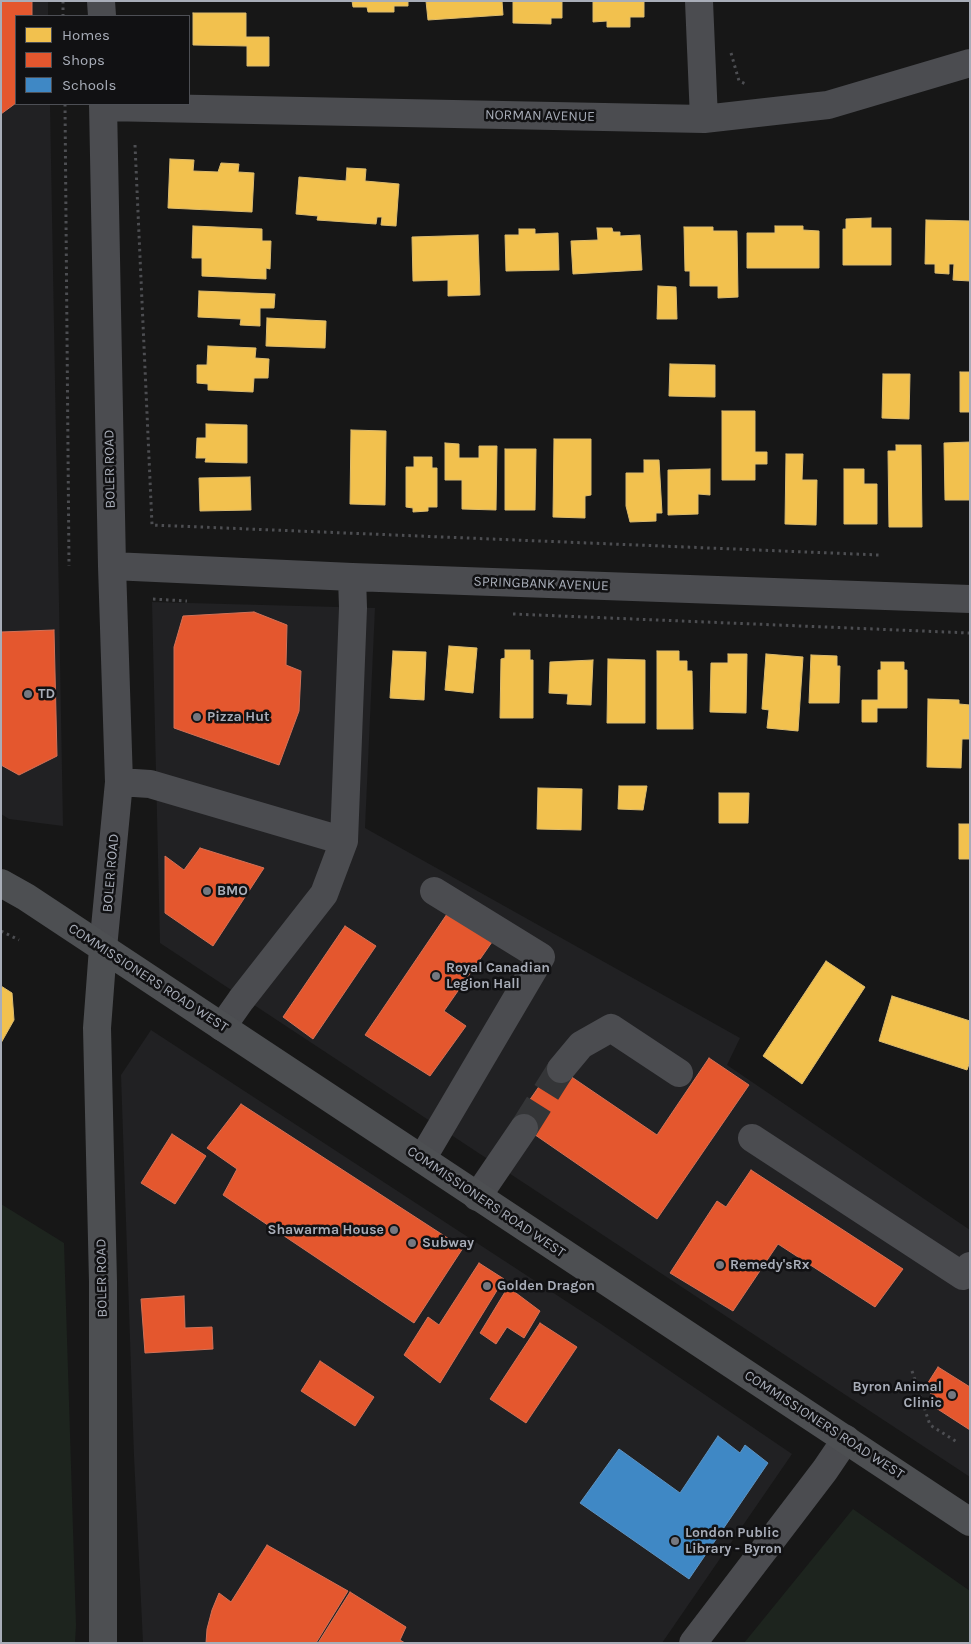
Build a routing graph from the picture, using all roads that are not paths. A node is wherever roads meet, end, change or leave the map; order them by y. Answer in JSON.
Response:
{"nodes":[{"id":1,"x":101,"y":1,"type":"edge"},
{"id":2,"x":699,"y":1,"type":"edge"},
{"id":3,"x":102,"y":15,"type":"edge"},
{"id":4,"x":970,"y":63,"type":"edge"},
{"id":5,"x":103,"y":106,"type":"edge"},
{"id":6,"x":704,"y":120,"type":"junction"},
{"id":7,"x":112,"y":566,"type":"junction"},
{"id":8,"x":352,"y":577,"type":"junction"},
{"id":9,"x":970,"y":599,"type":"edge"},
{"id":10,"x":119,"y":782,"type":"junction"},
{"id":11,"x":344,"y":841,"type":"junction"},
{"id":12,"x":1,"y":883,"type":"edge"},
{"id":13,"x":434,"y":891,"type":"dead end"},
{"id":14,"x":103,"y":948,"type":"junction"},
{"id":15,"x":222,"y":1027,"type":"junction"},
{"id":16,"x":561,"y":1069,"type":"tunnel mouth"},
{"id":17,"x":678,"y":1074,"type":"dead end"},
{"id":18,"x":524,"y":1128,"type":"tunnel mouth"},
{"id":19,"x":752,"y":1138,"type":"dead end"},
{"id":20,"x":422,"y":1159,"type":"junction"},
{"id":21,"x":477,"y":1196,"type":"junction"},
{"id":22,"x":970,"y":1266,"type":"edge"},
{"id":23,"x":846,"y":1439,"type":"junction"},
{"id":24,"x":970,"y":1522,"type":"edge"},
{"id":25,"x":103,"y":1643,"type":"edge"},
{"id":26,"x":693,"y":1643,"type":"edge"}],
"edges":[{"from":1,"to":3,"type":"street"},
{"from":2,"to":6,"type":"street"},
{"from":4,"to":6,"type":"street","name":"NORMAN AVENUE"},
{"from":5,"to":6,"type":"street","name":"NORMAN AVENUE"},
{"from":5,"to":7,"type":"street","name":"BOLER ROAD"},
{"from":7,"to":8,"type":"street","name":"SPRINGBANK AVENUE"},
{"from":7,"to":10,"type":"street","name":"BOLER ROAD"},
{"from":8,"to":9,"type":"street","name":"SPRINGBANK AVENUE"},
{"from":8,"to":11,"type":"street"},
{"from":10,"to":11,"type":"street"},
{"from":10,"to":14,"type":"street","name":"BOLER ROAD"},
{"from":11,"to":15,"type":"street"},
{"from":12,"to":14,"type":"main road","name":"COMMISSIONERS ROAD WEST"},
{"from":13,"to":20,"type":"street"},
{"from":14,"to":15,"type":"main road","name":"COMMISSIONERS ROAD WEST"},
{"from":14,"to":25,"type":"main road","name":"BOLER ROAD"},
{"from":15,"to":20,"type":"main road","name":"COMMISSIONERS ROAD WEST"},
{"from":16,"to":17,"type":"street"},
{"from":18,"to":21,"type":"street"},
{"from":19,"to":22,"type":"street"},
{"from":20,"to":21,"type":"main road","name":"COMMISSIONERS ROAD WEST"},
{"from":21,"to":23,"type":"main road","name":"COMMISSIONERS ROAD WEST"},
{"from":23,"to":24,"type":"main road","name":"COMMISSIONERS ROAD WEST"},
{"from":23,"to":26,"type":"street"}]}
